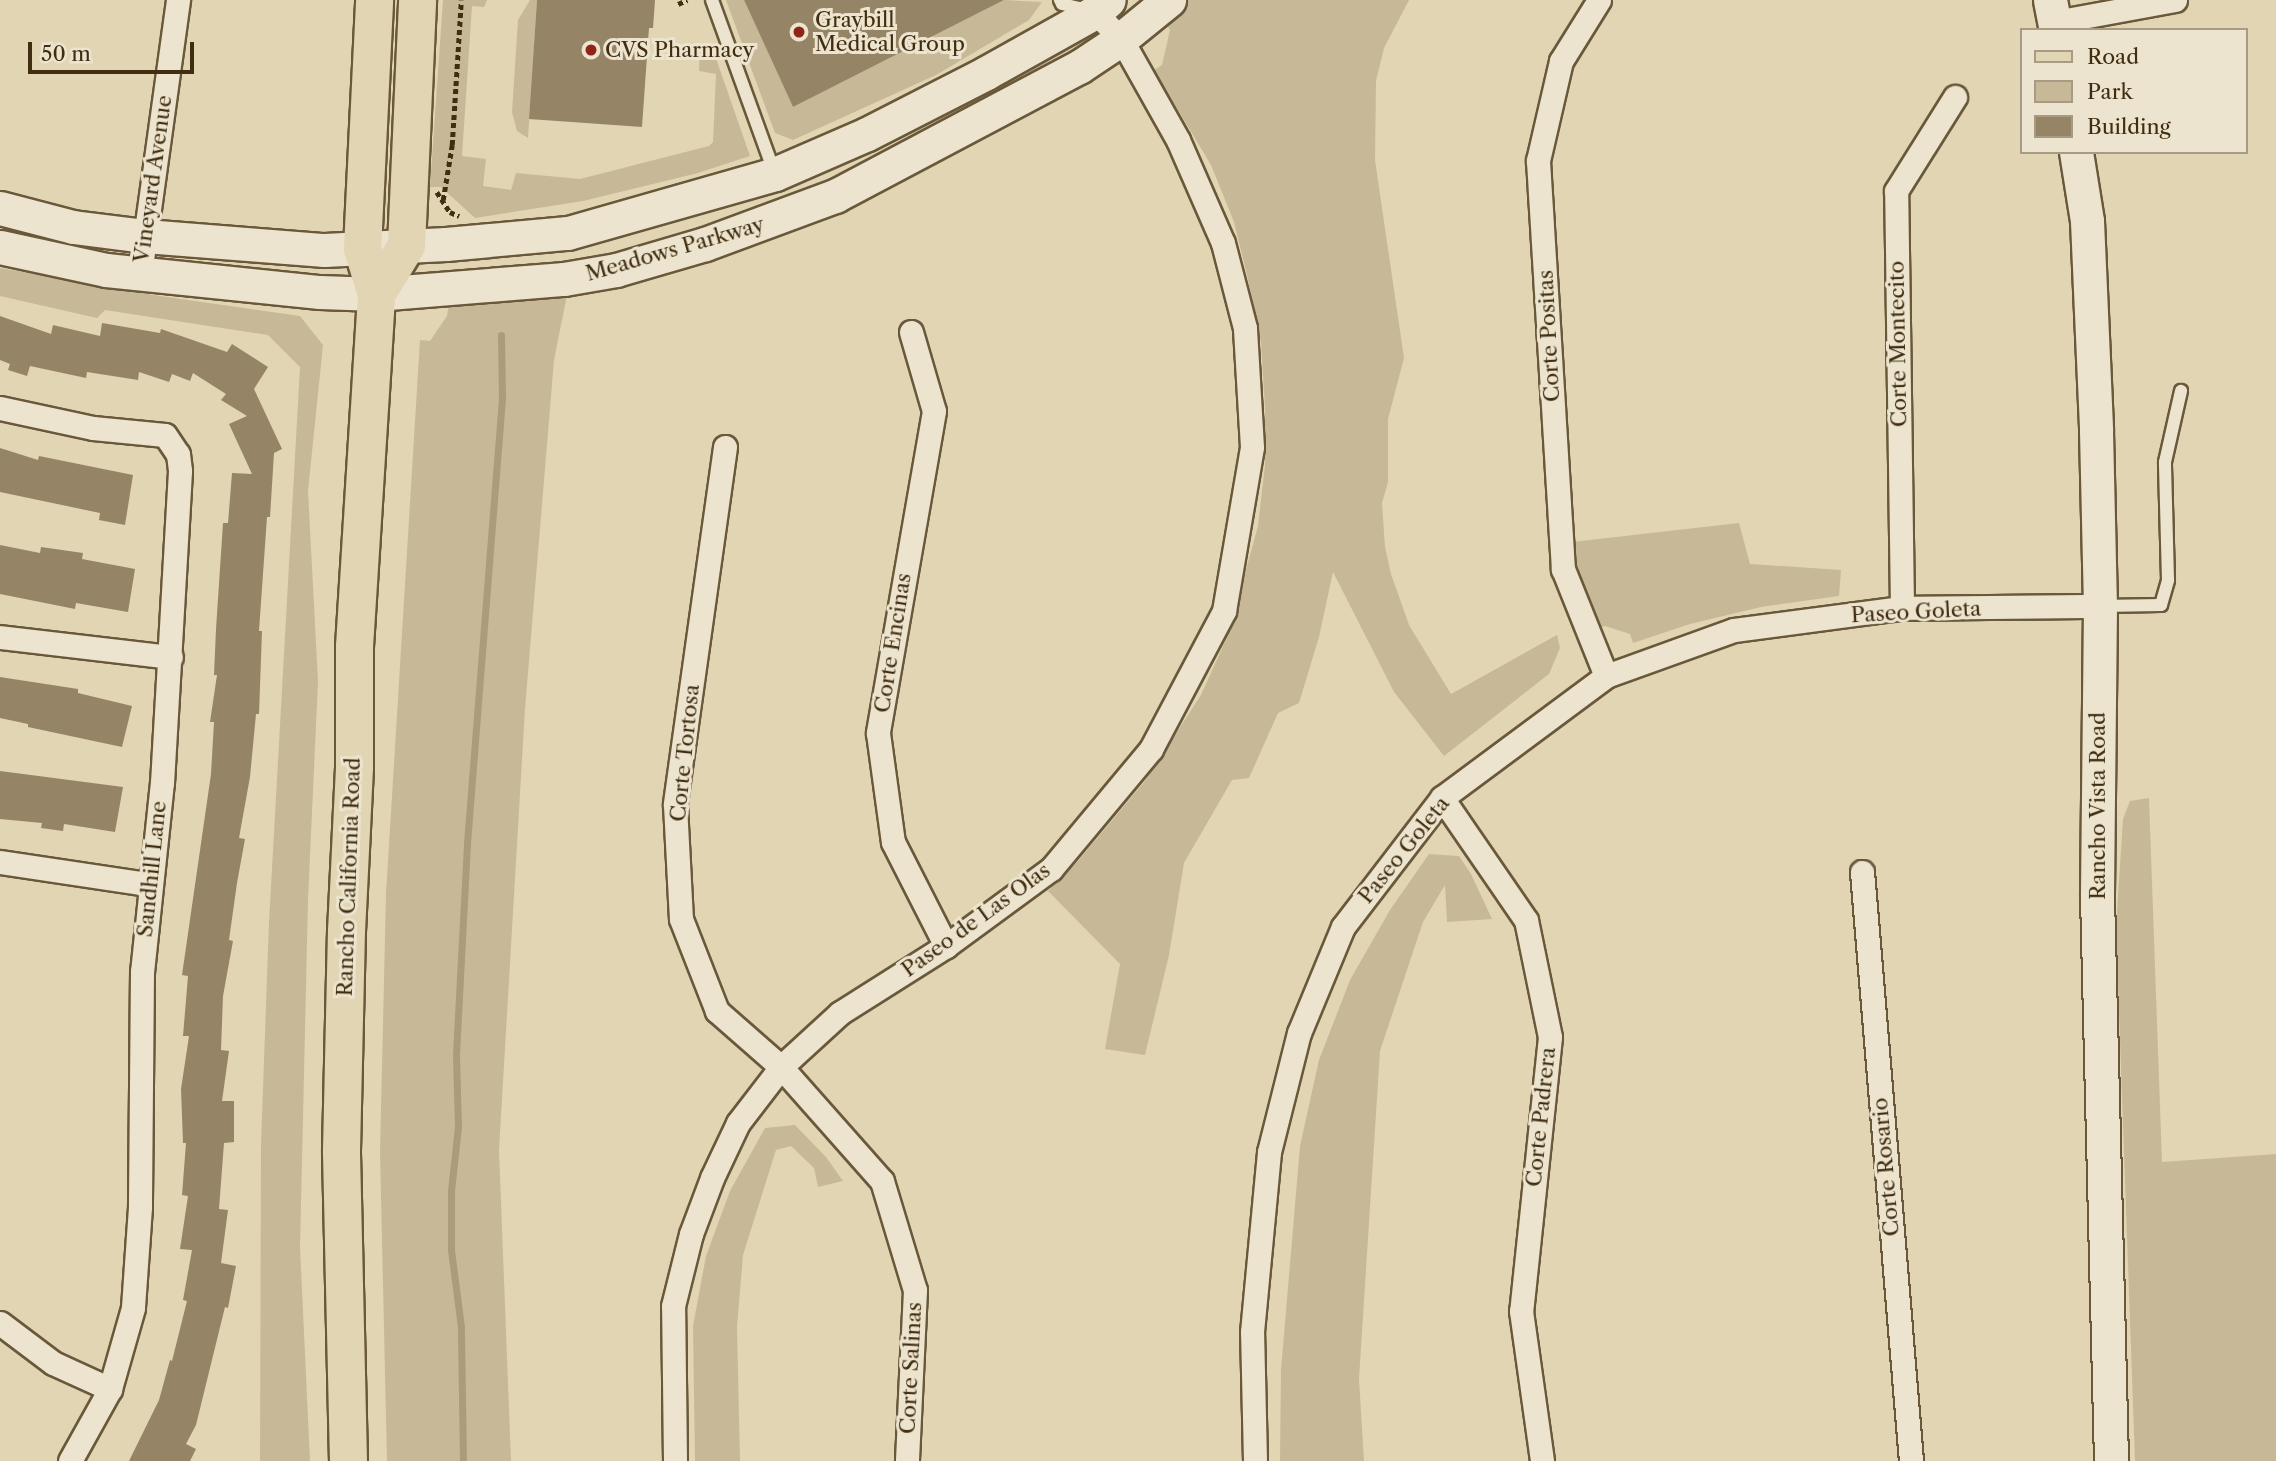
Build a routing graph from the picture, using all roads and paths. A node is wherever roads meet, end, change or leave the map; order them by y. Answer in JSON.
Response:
{"nodes":[{"id":1,"x":178,"y":0,"type":"edge"},
{"id":2,"x":374,"y":0,"type":"edge"},
{"id":3,"x":417,"y":0,"type":"edge"},
{"id":4,"x":461,"y":0,"type":"edge"},
{"id":5,"x":687,"y":0,"type":"edge"},
{"id":6,"x":712,"y":0,"type":"edge"},
{"id":7,"x":1059,"y":0,"type":"edge"},
{"id":8,"x":1169,"y":0,"type":"edge"},
{"id":9,"x":1599,"y":0,"type":"edge"},
{"id":10,"x":2175,"y":0,"type":"edge"},
{"id":11,"x":678,"y":4,"type":"dead end"},
{"id":12,"x":1099,"y":4,"type":"edge"},
{"id":13,"x":2054,"y":17,"type":"edge"},
{"id":14,"x":1121,"y":38,"type":"junction"},
{"id":15,"x":1955,"y":97,"type":"dead end"},
{"id":16,"x":2076,"y":154,"type":"edge"},
{"id":17,"x":775,"y":174,"type":"junction"},
{"id":18,"x":443,"y":200,"type":"dead end"},
{"id":19,"x":0,"y":208,"type":"edge"},
{"id":20,"x":145,"y":236,"type":"junction"},
{"id":21,"x":406,"y":245,"type":"junction"},
{"id":22,"x":0,"y":247,"type":"edge"},
{"id":23,"x":362,"y":248,"type":"junction"},
{"id":24,"x":140,"y":274,"type":"junction"},
{"id":25,"x":376,"y":294,"type":"junction"},
{"id":26,"x":911,"y":332,"type":"dead end"},
{"id":27,"x":2181,"y":391,"type":"dead end"},
{"id":28,"x":0,"y":408,"type":"edge"},
{"id":29,"x":725,"y":447,"type":"dead end"},
{"id":30,"x":2100,"y":606,"type":"junction"},
{"id":31,"x":1902,"y":608,"type":"junction"},
{"id":32,"x":0,"y":637,"type":"edge"},
{"id":33,"x":171,"y":656,"type":"junction"},
{"id":34,"x":1606,"y":676,"type":"junction"},
{"id":35,"x":1442,"y":798,"type":"junction"},
{"id":36,"x":0,"y":862,"type":"edge"},
{"id":37,"x":1862,"y":872,"type":"dead end"},
{"id":38,"x":148,"y":884,"type":"junction"},
{"id":39,"x":946,"y":946,"type":"junction"},
{"id":40,"x":781,"y":1067,"type":"junction"},
{"id":41,"x":0,"y":1323,"type":"edge"},
{"id":42,"x":110,"y":1389,"type":"junction"},
{"id":43,"x":70,"y":1461,"type":"edge"},
{"id":44,"x":348,"y":1461,"type":"edge"},
{"id":45,"x":675,"y":1461,"type":"edge"},
{"id":46,"x":908,"y":1461,"type":"edge"},
{"id":47,"x":1255,"y":1461,"type":"edge"},
{"id":48,"x":1542,"y":1461,"type":"edge"},
{"id":49,"x":1911,"y":1461,"type":"edge"},
{"id":50,"x":2111,"y":1461,"type":"edge"}],
"edges":[{"from":1,"to":20,"type":"street","name":"Vineyard Avenue"},
{"from":2,"to":23,"type":"main road","name":"Rancho California Road"},
{"from":3,"to":21,"type":"main road","name":"Rancho California Road"},
{"from":4,"to":18,"type":"path"},
{"from":5,"to":11,"type":"path"},
{"from":6,"to":17,"type":"lane"},
{"from":7,"to":12,"type":"lane"},
{"from":8,"to":14,"type":"main road","name":"Meadows Parkway"},
{"from":9,"to":34,"type":"street","name":"Corte Positas"},
{"from":10,"to":13,"type":"street"},
{"from":12,"to":14,"type":"street","name":"Paseo de Las Olas"},
{"from":12,"to":17,"type":"main road","name":"Meadows Parkway"},
{"from":14,"to":25,"type":"main road","name":"Meadows Parkway"},
{"from":14,"to":39,"type":"street","name":"Paseo de Las Olas"},
{"from":15,"to":31,"type":"street","name":"Corte Montecito"},
{"from":16,"to":30,"type":"main road","name":"Rancho Vista Road"},
{"from":17,"to":21,"type":"main road","name":"Meadows Parkway"},
{"from":19,"to":20,"type":"main road","name":"Meadows Parkway"},
{"from":20,"to":23,"type":"main road","name":"Meadows Parkway"},
{"from":20,"to":24,"type":"street","name":"Vineyard Avenue"},
{"from":21,"to":23,"type":"main road","name":"Meadows Parkway"},
{"from":21,"to":25,"type":"main road","name":"Rancho California Road"},
{"from":22,"to":24,"type":"main road","name":"Meadows Parkway"},
{"from":23,"to":25,"type":"main road","name":"Rancho California Road"},
{"from":24,"to":25,"type":"main road","name":"Meadows Parkway"},
{"from":25,"to":44,"type":"main road","name":"Rancho California Road"},
{"from":26,"to":39,"type":"street","name":"Corte Encinas"},
{"from":27,"to":30,"type":"lane"},
{"from":28,"to":33,"type":"street","name":"Sandhill Lane"},
{"from":29,"to":40,"type":"street","name":"Corte Tortosa"},
{"from":30,"to":31,"type":"street","name":"Paseo Goleta"},
{"from":30,"to":50,"type":"main road","name":"Rancho Vista Road"},
{"from":31,"to":34,"type":"street","name":"Paseo Goleta"},
{"from":32,"to":33,"type":"street"},
{"from":33,"to":38,"type":"street","name":"Sandhill Lane"},
{"from":34,"to":35,"type":"street","name":"Paseo Goleta"},
{"from":35,"to":47,"type":"street","name":"Paseo Goleta"},
{"from":35,"to":48,"type":"street","name":"Corte Padrera"},
{"from":36,"to":38,"type":"street"},
{"from":37,"to":49,"type":"street","name":"Corte Rosario"},
{"from":38,"to":42,"type":"street","name":"Sandhill Lane"},
{"from":39,"to":40,"type":"street","name":"Paseo de Las Olas"},
{"from":40,"to":45,"type":"street","name":"Paseo de Las Olas"},
{"from":40,"to":46,"type":"street","name":"Corte Salinas"},
{"from":41,"to":42,"type":"street"},
{"from":42,"to":43,"type":"street","name":"Sandhill Lane"}]}
